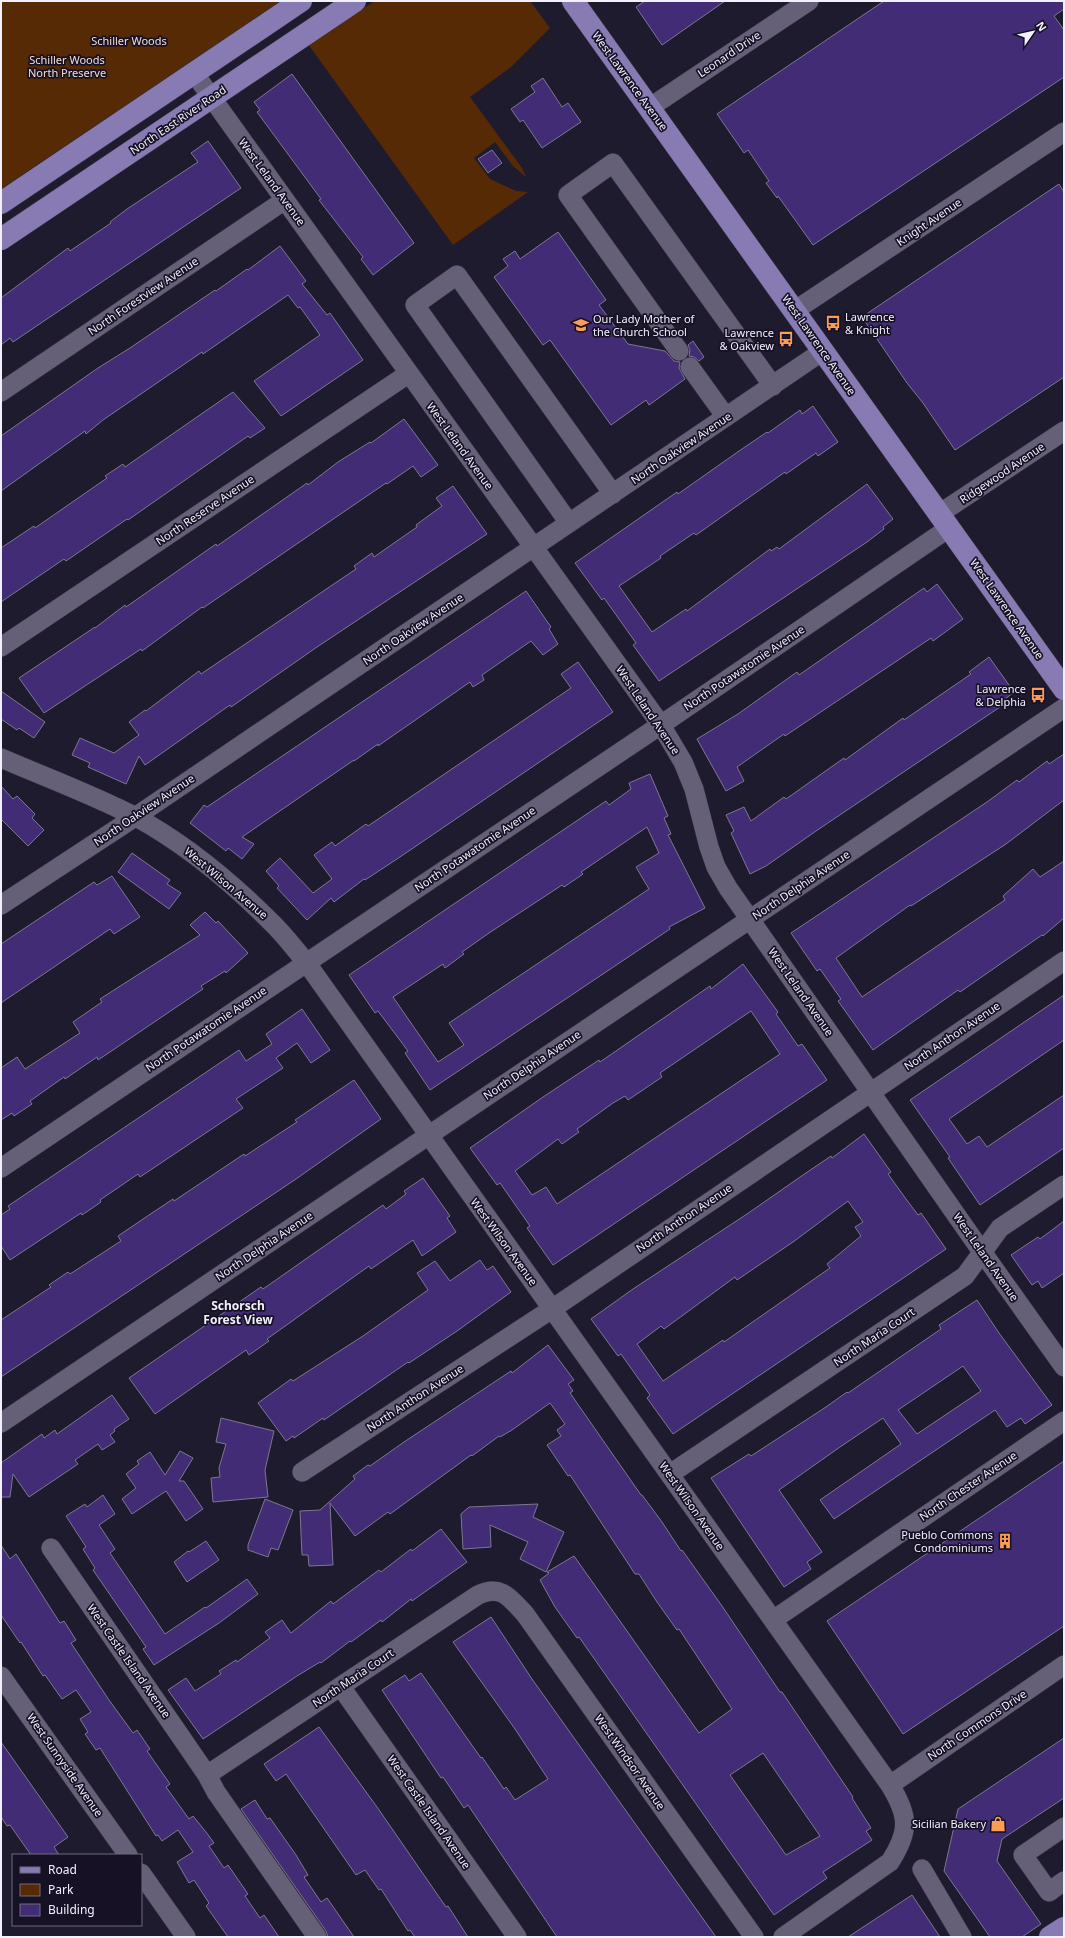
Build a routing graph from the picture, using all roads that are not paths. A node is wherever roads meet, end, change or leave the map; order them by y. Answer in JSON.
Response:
{"nodes":[{"id":1,"x":301,"y":1,"type":"edge"},
{"id":2,"x":355,"y":1,"type":"edge"},
{"id":3,"x":573,"y":1,"type":"edge"},
{"id":4,"x":809,"y":1,"type":"edge"},
{"id":5,"x":194,"y":73,"type":"junction"},
{"id":6,"x":212,"y":98,"type":"junction"},
{"id":7,"x":649,"y":108,"type":"junction"},
{"id":8,"x":1064,"y":132,"type":"edge"},
{"id":9,"x":285,"y":200,"type":"junction"},
{"id":10,"x":1,"y":203,"type":"edge"},
{"id":11,"x":1,"y":239,"type":"edge"},
{"id":12,"x":794,"y":311,"type":"junction"},
{"id":13,"x":823,"y":351,"type":"junction"},
{"id":14,"x":679,"y":352,"type":"dead end"},
{"id":15,"x":690,"y":367,"type":"dead end"},
{"id":16,"x":408,"y":374,"type":"junction"},
{"id":17,"x":772,"y":386,"type":"junction"},
{"id":18,"x":1,"y":392,"type":"edge"},
{"id":19,"x":726,"y":417,"type":"junction"},
{"id":20,"x":1064,"y":431,"type":"edge"},
{"id":21,"x":613,"y":494,"type":"junction"},
{"id":22,"x":944,"y":521,"type":"junction"},
{"id":23,"x":569,"y":523,"type":"junction"},
{"id":24,"x":533,"y":548,"type":"junction"},
{"id":25,"x":1,"y":647,"type":"edge"},
{"id":26,"x":1064,"y":689,"type":"edge"},
{"id":27,"x":1064,"y":708,"type":"edge"},
{"id":28,"x":660,"y":725,"type":"junction"},
{"id":29,"x":1,"y":758,"type":"edge"},
{"id":30,"x":135,"y":817,"type":"junction"},
{"id":31,"x":1,"y":905,"type":"edge"},
{"id":32,"x":750,"y":919,"type":"junction"},
{"id":33,"x":1064,"y":961,"type":"edge"},
{"id":34,"x":306,"y":962,"type":"junction"},
{"id":35,"x":870,"y":1091,"type":"junction"},
{"id":36,"x":428,"y":1136,"type":"junction"},
{"id":37,"x":1,"y":1168,"type":"edge"},
{"id":38,"x":1064,"y":1185,"type":"edge"},
{"id":39,"x":983,"y":1253,"type":"junction"},
{"id":40,"x":552,"y":1308,"type":"junction"},
{"id":41,"x":1064,"y":1366,"type":"edge"},
{"id":42,"x":1064,"y":1421,"type":"edge"},
{"id":43,"x":1,"y":1423,"type":"edge"},
{"id":44,"x":302,"y":1472,"type":"dead end"},
{"id":45,"x":670,"y":1474,"type":"junction"},
{"id":46,"x":51,"y":1548,"type":"dead end"},
{"id":47,"x":501,"y":1592,"type":"joint"},
{"id":48,"x":773,"y":1620,"type":"junction"},
{"id":49,"x":1064,"y":1665,"type":"edge"},
{"id":50,"x":1,"y":1676,"type":"edge"},
{"id":51,"x":341,"y":1687,"type":"junction"},
{"id":52,"x":207,"y":1775,"type":"junction"},
{"id":53,"x":890,"y":1785,"type":"junction"},
{"id":54,"x":1064,"y":1827,"type":"edge"},
{"id":55,"x":127,"y":1854,"type":"edge"},
{"id":56,"x":922,"y":1869,"type":"dead end"},
{"id":57,"x":142,"y":1874,"type":"edge"},
{"id":58,"x":1064,"y":1881,"type":"edge"},
{"id":59,"x":1064,"y":1928,"type":"edge"},
{"id":60,"x":186,"y":1937,"type":"edge"},
{"id":61,"x":317,"y":1937,"type":"edge"},
{"id":62,"x":517,"y":1937,"type":"edge"},
{"id":63,"x":754,"y":1937,"type":"edge"},
{"id":64,"x":783,"y":1937,"type":"edge"},
{"id":65,"x":962,"y":1937,"type":"edge"},
{"id":66,"x":1050,"y":1937,"type":"edge"}],
"edges":[{"from":1,"to":5,"type":"main road"},
{"from":2,"to":6,"type":"main road","name":"North East River Road"},
{"from":3,"to":7,"type":"main road","name":"West Lawrence Avenue"},
{"from":4,"to":7,"type":"street","name":"Leonard Drive"},
{"from":5,"to":6,"type":"street","name":"West Leland Avenue"},
{"from":5,"to":10,"type":"main road"},
{"from":6,"to":9,"type":"street","name":"West Leland Avenue"},
{"from":6,"to":11,"type":"main road","name":"North East River Road"},
{"from":7,"to":12,"type":"main road","name":"West Lawrence Avenue"},
{"from":8,"to":12,"type":"street","name":"Knight Avenue"},
{"from":9,"to":16,"type":"street","name":"West Leland Avenue"},
{"from":9,"to":18,"type":"street","name":"North Forestview Avenue"},
{"from":12,"to":13,"type":"main road","name":"West Lawrence Avenue"},
{"from":13,"to":17,"type":"street","name":"North Oakview Avenue"},
{"from":13,"to":22,"type":"main road","name":"West Lawrence Avenue"},
{"from":14,"to":17,"type":"street"},
{"from":15,"to":19,"type":"street"},
{"from":16,"to":24,"type":"street","name":"West Leland Avenue"},
{"from":16,"to":25,"type":"street","name":"North Reserve Avenue"},
{"from":17,"to":19,"type":"street","name":"North Oakview Avenue"},
{"from":19,"to":21,"type":"street","name":"North Oakview Avenue"},
{"from":20,"to":22,"type":"street","name":"Ridgewood Avenue"},
{"from":21,"to":23,"type":"street","name":"North Oakview Avenue"},
{"from":21,"to":23,"type":"street"},
{"from":22,"to":26,"type":"main road","name":"West Lawrence Avenue"},
{"from":22,"to":28,"type":"street","name":"North Potawatomie Avenue"},
{"from":23,"to":24,"type":"street","name":"North Oakview Avenue"},
{"from":24,"to":28,"type":"street","name":"West Leland Avenue"},
{"from":24,"to":30,"type":"street","name":"North Oakview Avenue"},
{"from":27,"to":32,"type":"street","name":"North Delphia Avenue"},
{"from":28,"to":32,"type":"street","name":"West Leland Avenue"},
{"from":28,"to":34,"type":"street","name":"North Potawatomie Avenue"},
{"from":29,"to":30,"type":"street","name":"West Wilson Avenue"},
{"from":30,"to":31,"type":"street","name":"North Oakview Avenue"},
{"from":30,"to":34,"type":"street","name":"West Wilson Avenue"},
{"from":32,"to":35,"type":"street","name":"West Leland Avenue"},
{"from":32,"to":36,"type":"street","name":"North Delphia Avenue"},
{"from":33,"to":35,"type":"street","name":"North Anthon Avenue"},
{"from":34,"to":36,"type":"street","name":"West Wilson Avenue"},
{"from":34,"to":37,"type":"street","name":"North Potawatomie Avenue"},
{"from":35,"to":39,"type":"street","name":"West Leland Avenue"},
{"from":35,"to":40,"type":"street","name":"North Anthon Avenue"},
{"from":36,"to":40,"type":"street","name":"West Wilson Avenue"},
{"from":36,"to":43,"type":"street","name":"North Delphia Avenue"},
{"from":38,"to":39,"type":"street","name":"North Maria Court"},
{"from":39,"to":41,"type":"street","name":"West Leland Avenue"},
{"from":39,"to":45,"type":"street","name":"North Maria Court"},
{"from":40,"to":44,"type":"street","name":"North Anthon Avenue"},
{"from":40,"to":45,"type":"street","name":"West Wilson Avenue"},
{"from":42,"to":48,"type":"street","name":"North Chester Avenue"},
{"from":45,"to":48,"type":"street","name":"West Wilson Avenue"},
{"from":46,"to":52,"type":"street","name":"West Castle Island Avenue"},
{"from":47,"to":51,"type":"street","name":"North Maria Court"},
{"from":47,"to":63,"type":"street","name":"West Windsor Avenue"},
{"from":48,"to":53,"type":"street","name":"West Wilson Avenue"},
{"from":49,"to":53,"type":"street","name":"North Commons Drive"},
{"from":50,"to":55,"type":"street","name":"West Sunnyside Avenue"},
{"from":51,"to":52,"type":"street","name":"North Maria Court"},
{"from":51,"to":62,"type":"street","name":"West Castle Island Avenue"},
{"from":52,"to":61,"type":"street","name":"West Castle Island Avenue"},
{"from":53,"to":64,"type":"street","name":"West Wilson Avenue"},
{"from":54,"to":58,"type":"street"},
{"from":56,"to":65,"type":"street"},
{"from":57,"to":60,"type":"street"},
{"from":59,"to":66,"type":"main road"}]}
